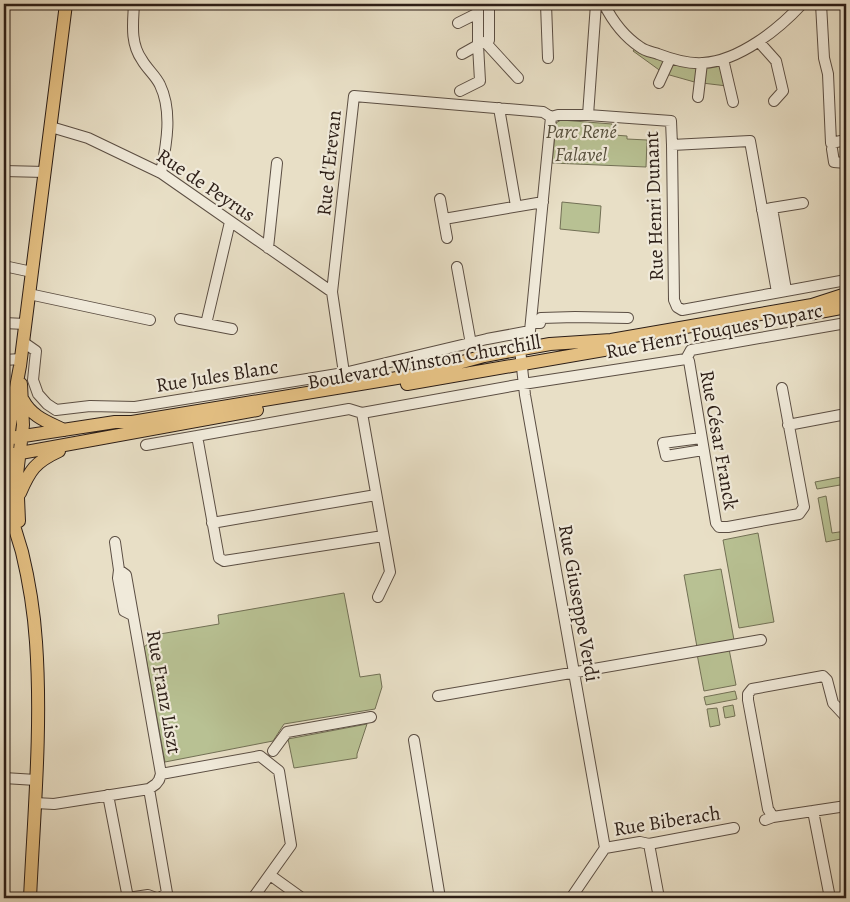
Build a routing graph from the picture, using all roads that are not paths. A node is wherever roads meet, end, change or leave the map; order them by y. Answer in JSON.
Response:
{"nodes":[{"id":1,"x":66,"y":4,"type":"edge"},
{"id":2,"x":134,"y":4,"type":"edge"},
{"id":3,"x":489,"y":4,"type":"edge"},
{"id":4,"x":546,"y":4,"type":"edge"},
{"id":5,"x":596,"y":4,"type":"edge"},
{"id":6,"x":604,"y":4,"type":"edge"},
{"id":7,"x":802,"y":4,"type":"edge"},
{"id":8,"x":821,"y":4,"type":"edge"},
{"id":9,"x":481,"y":8,"type":"edge"},
{"id":10,"x":458,"y":23,"type":"dead end"},
{"id":11,"x":759,"y":42,"type":"junction"},
{"id":12,"x":482,"y":44,"type":"junction"},
{"id":13,"x":462,"y":54,"type":"dead end"},
{"id":14,"x":548,"y":58,"type":"dead end"},
{"id":15,"x":670,"y":58,"type":"junction"},
{"id":16,"x":724,"y":59,"type":"junction"},
{"id":17,"x":702,"y":63,"type":"junction"},
{"id":18,"x":518,"y":78,"type":"dead end"},
{"id":19,"x":659,"y":83,"type":"dead end"},
{"id":20,"x":460,"y":91,"type":"dead end"},
{"id":21,"x":698,"y":97,"type":"dead end"},
{"id":22,"x":733,"y":102,"type":"dead end"},
{"id":23,"x":774,"y":102,"type":"dead end"},
{"id":24,"x":499,"y":108,"type":"junction"},
{"id":25,"x":588,"y":112,"type":"junction"},
{"id":26,"x":551,"y":117,"type":"junction"},
{"id":27,"x":51,"y":127,"type":"junction"},
{"id":28,"x":846,"y":140,"type":"edge"},
{"id":29,"x":672,"y":145,"type":"junction"},
{"id":30,"x":832,"y":146,"type":"junction"},
{"id":31,"x":277,"y":163,"type":"dead end"},
{"id":32,"x":846,"y":163,"type":"edge"},
{"id":33,"x":4,"y":171,"type":"edge"},
{"id":34,"x":45,"y":172,"type":"junction"},
{"id":35,"x":161,"y":174,"type":"junction"},
{"id":36,"x":440,"y":199,"type":"dead end"},
{"id":37,"x":543,"y":202,"type":"junction"},
{"id":38,"x":803,"y":203,"type":"dead end"},
{"id":39,"x":516,"y":206,"type":"junction"},
{"id":40,"x":767,"y":209,"type":"junction"},
{"id":41,"x":444,"y":219,"type":"junction"},
{"id":42,"x":230,"y":222,"type":"junction"},
{"id":43,"x":447,"y":238,"type":"dead end"},
{"id":44,"x":268,"y":248,"type":"junction"},
{"id":45,"x":4,"y":266,"type":"edge"},
{"id":46,"x":457,"y":267,"type":"dead end"},
{"id":47,"x":32,"y":272,"type":"junction"},
{"id":48,"x":846,"y":280,"type":"edge"},
{"id":49,"x":782,"y":291,"type":"junction"},
{"id":50,"x":332,"y":292,"type":"junction"},
{"id":51,"x":29,"y":294,"type":"junction"},
{"id":52,"x":846,"y":294,"type":"edge"},
{"id":53,"x":846,"y":307,"type":"edge"},
{"id":54,"x":628,"y":318,"type":"dead end"},
{"id":55,"x":180,"y":319,"type":"dead end"},
{"id":56,"x":150,"y":320,"type":"dead end"},
{"id":57,"x":4,"y":323,"type":"edge"},
{"id":58,"x":531,"y":323,"type":"junction"},
{"id":59,"x":846,"y":323,"type":"edge"},
{"id":60,"x":25,"y":324,"type":"junction"},
{"id":61,"x":206,"y":324,"type":"junction"},
{"id":62,"x":232,"y":329,"type":"dead end"},
{"id":63,"x":23,"y":342,"type":"junction"},
{"id":64,"x":471,"y":344,"type":"junction"},
{"id":65,"x":520,"y":349,"type":"junction"},
{"id":66,"x":686,"y":358,"type":"junction"},
{"id":67,"x":4,"y":360,"type":"edge"},
{"id":68,"x":20,"y":363,"type":"junction"},
{"id":69,"x":521,"y":364,"type":"junction"},
{"id":70,"x":344,"y":373,"type":"junction"},
{"id":71,"x":523,"y":384,"type":"junction"},
{"id":72,"x":782,"y":388,"type":"dead end"},
{"id":73,"x":18,"y":399,"type":"junction"},
{"id":74,"x":362,"y":413,"type":"junction"},
{"id":75,"x":4,"y":414,"type":"edge"},
{"id":76,"x":846,"y":414,"type":"edge"},
{"id":77,"x":788,"y":425,"type":"junction"},
{"id":78,"x":64,"y":430,"type":"junction"},
{"id":79,"x":14,"y":433,"type":"edge"},
{"id":80,"x":197,"y":436,"type":"junction"},
{"id":81,"x":701,"y":438,"type":"junction"},
{"id":82,"x":82,"y":443,"type":"junction"},
{"id":83,"x":146,"y":445,"type":"dead end"},
{"id":84,"x":704,"y":450,"type":"junction"},
{"id":85,"x":10,"y":455,"type":"edge"},
{"id":86,"x":376,"y":495,"type":"junction"},
{"id":87,"x":17,"y":500,"type":"junction"},
{"id":88,"x":7,"y":508,"type":"edge"},
{"id":89,"x":212,"y":523,"type":"junction"},
{"id":90,"x":383,"y":536,"type":"junction"},
{"id":91,"x":115,"y":542,"type":"dead end"},
{"id":92,"x":22,"y":554,"type":"junction"},
{"id":93,"x":378,"y":597,"type":"dead end"},
{"id":94,"x":761,"y":640,"type":"dead end"},
{"id":95,"x":573,"y":672,"type":"junction"},
{"id":96,"x":438,"y":696,"type":"dead end"},
{"id":97,"x":371,"y":717,"type":"dead end"},
{"id":98,"x":846,"y":717,"type":"edge"},
{"id":99,"x":414,"y":740,"type":"dead end"},
{"id":100,"x":273,"y":751,"type":"dead end"},
{"id":101,"x":160,"y":774,"type":"junction"},
{"id":102,"x":4,"y":778,"type":"edge"},
{"id":103,"x":36,"y":780,"type":"junction"},
{"id":104,"x":150,"y":788,"type":"junction"},
{"id":105,"x":108,"y":795,"type":"junction"},
{"id":106,"x":35,"y":803,"type":"junction"},
{"id":107,"x":846,"y":806,"type":"edge"},
{"id":108,"x":813,"y":811,"type":"junction"},
{"id":109,"x":734,"y":828,"type":"dead end"},
{"id":110,"x":649,"y":844,"type":"junction"},
{"id":111,"x":605,"y":848,"type":"junction"},
{"id":112,"x":270,"y":875,"type":"junction"},
{"id":113,"x":30,"y":898,"type":"edge"},
{"id":114,"x":128,"y":898,"type":"edge"},
{"id":115,"x":156,"y":898,"type":"edge"},
{"id":116,"x":160,"y":898,"type":"edge"},
{"id":117,"x":254,"y":898,"type":"edge"},
{"id":118,"x":302,"y":898,"type":"edge"},
{"id":119,"x":440,"y":898,"type":"edge"},
{"id":120,"x":571,"y":898,"type":"edge"},
{"id":121,"x":659,"y":898,"type":"edge"},
{"id":122,"x":830,"y":898,"type":"edge"}],
"edges":[{"from":1,"to":27,"type":"main road"},
{"from":2,"to":35,"type":"street"},
{"from":3,"to":12,"type":"street"},
{"from":4,"to":14,"type":"street"},
{"from":5,"to":25,"type":"street"},
{"from":6,"to":15,"type":"street"},
{"from":7,"to":11,"type":"street"},
{"from":8,"to":30,"type":"street"},
{"from":9,"to":10,"type":"street"},
{"from":9,"to":12,"type":"street"},
{"from":11,"to":16,"type":"street"},
{"from":11,"to":23,"type":"street"},
{"from":12,"to":13,"type":"street"},
{"from":12,"to":18,"type":"street"},
{"from":12,"to":20,"type":"street"},
{"from":15,"to":17,"type":"street"},
{"from":15,"to":19,"type":"street"},
{"from":16,"to":17,"type":"street"},
{"from":16,"to":22,"type":"street"},
{"from":17,"to":21,"type":"street"},
{"from":24,"to":26,"type":"street","name":"Rue d'Erevan"},
{"from":24,"to":39,"type":"street"},
{"from":24,"to":50,"type":"street","name":"Rue d'Erevan"},
{"from":25,"to":26,"type":"street","name":"Rue Henri Dunant"},
{"from":25,"to":29,"type":"street","name":"Rue Henri Dunant"},
{"from":26,"to":37,"type":"street"},
{"from":27,"to":34,"type":"main road"},
{"from":27,"to":35,"type":"street","name":"Rue de Peyrus"},
{"from":28,"to":30,"type":"street"},
{"from":29,"to":40,"type":"street"},
{"from":29,"to":49,"type":"street","name":"Rue Henri Dunant"},
{"from":30,"to":32,"type":"street"},
{"from":31,"to":44,"type":"street"},
{"from":33,"to":34,"type":"street"},
{"from":34,"to":47,"type":"main road"},
{"from":35,"to":42,"type":"street","name":"Rue de Peyrus"},
{"from":36,"to":41,"type":"street"},
{"from":37,"to":39,"type":"street"},
{"from":37,"to":58,"type":"street"},
{"from":38,"to":40,"type":"street"},
{"from":39,"to":41,"type":"street"},
{"from":40,"to":49,"type":"street"},
{"from":41,"to":43,"type":"street"},
{"from":42,"to":44,"type":"street","name":"Rue de Peyrus"},
{"from":42,"to":61,"type":"street"},
{"from":44,"to":50,"type":"street","name":"Rue de Peyrus"},
{"from":45,"to":47,"type":"street"},
{"from":46,"to":64,"type":"street"},
{"from":47,"to":51,"type":"main road"},
{"from":48,"to":49,"type":"street"},
{"from":50,"to":70,"type":"street","name":"Rue d'Erevan"},
{"from":51,"to":56,"type":"street"},
{"from":51,"to":60,"type":"main road"},
{"from":52,"to":65,"type":"main road","name":"Boulevard Winston Churchill"},
{"from":53,"to":69,"type":"main road","name":"Boulevard Winston Churchill"},
{"from":54,"to":58,"type":"street"},
{"from":55,"to":61,"type":"street"},
{"from":57,"to":60,"type":"street"},
{"from":58,"to":64,"type":"street","name":"Rue Jules Blanc"},
{"from":59,"to":66,"type":"street","name":"Rue Henri Fouques Duparc"},
{"from":60,"to":63,"type":"main road"},
{"from":61,"to":62,"type":"street"},
{"from":63,"to":68,"type":"main road"},
{"from":63,"to":70,"type":"street","name":"Rue Jules Blanc"},
{"from":64,"to":70,"type":"street","name":"Rue Jules Blanc"},
{"from":65,"to":69,"type":"street","name":"Rue Giuseppe Verdi"},
{"from":65,"to":78,"type":"main road","name":"Boulevard Winston Churchill"},
{"from":66,"to":71,"type":"street","name":"Rue Henri Fouques Duparc"},
{"from":66,"to":81,"type":"street","name":"Rue César Franck"},
{"from":67,"to":68,"type":"street"},
{"from":68,"to":73,"type":"main road"},
{"from":69,"to":71,"type":"street","name":"Rue Giuseppe Verdi"},
{"from":69,"to":82,"type":"main road","name":"Boulevard Winston Churchill"},
{"from":71,"to":74,"type":"street","name":"Rue Henri Fouques Duparc"},
{"from":71,"to":95,"type":"street","name":"Rue Giuseppe Verdi"},
{"from":72,"to":77,"type":"street"},
{"from":73,"to":75,"type":"main road"},
{"from":73,"to":78,"type":"main road"},
{"from":73,"to":79,"type":"main road"},
{"from":74,"to":80,"type":"street","name":"Rue Henri Fouques Duparc"},
{"from":74,"to":86,"type":"street"},
{"from":76,"to":77,"type":"street"},
{"from":77,"to":84,"type":"street","name":"Rue César Franck"},
{"from":78,"to":79,"type":"main road","name":"Boulevard Winston Churchill"},
{"from":79,"to":85,"type":"main road"},
{"from":80,"to":83,"type":"street","name":"Rue Henri Fouques Duparc"},
{"from":80,"to":89,"type":"street"},
{"from":81,"to":84,"type":"street","name":"Rue César Franck"},
{"from":81,"to":84,"type":"street"},
{"from":82,"to":85,"type":"main road","name":"Boulevard Winston Churchill"},
{"from":82,"to":87,"type":"main road"},
{"from":85,"to":87,"type":"main road"},
{"from":85,"to":88,"type":"main road"},
{"from":86,"to":89,"type":"street"},
{"from":86,"to":90,"type":"street"},
{"from":87,"to":92,"type":"main road"},
{"from":88,"to":92,"type":"main road"},
{"from":89,"to":90,"type":"street"},
{"from":90,"to":93,"type":"street"},
{"from":91,"to":101,"type":"street","name":"Rue Franz Liszt"},
{"from":92,"to":103,"type":"main road"},
{"from":94,"to":95,"type":"street"},
{"from":95,"to":96,"type":"street"},
{"from":95,"to":111,"type":"street","name":"Rue Giuseppe Verdi"},
{"from":97,"to":100,"type":"street"},
{"from":98,"to":108,"type":"street"},
{"from":99,"to":119,"type":"street"},
{"from":101,"to":104,"type":"street"},
{"from":101,"to":112,"type":"street"},
{"from":102,"to":103,"type":"street"},
{"from":103,"to":106,"type":"main road"},
{"from":104,"to":105,"type":"street"},
{"from":104,"to":116,"type":"street"},
{"from":105,"to":106,"type":"street"},
{"from":105,"to":114,"type":"street"},
{"from":106,"to":113,"type":"main road"},
{"from":107,"to":108,"type":"street"},
{"from":108,"to":122,"type":"street"},
{"from":109,"to":110,"type":"street","name":"Rue Biberach"},
{"from":110,"to":111,"type":"street","name":"Rue Biberach"},
{"from":110,"to":121,"type":"street"},
{"from":111,"to":120,"type":"street"},
{"from":112,"to":117,"type":"street"},
{"from":112,"to":118,"type":"street"},
{"from":114,"to":115,"type":"street"}]}
